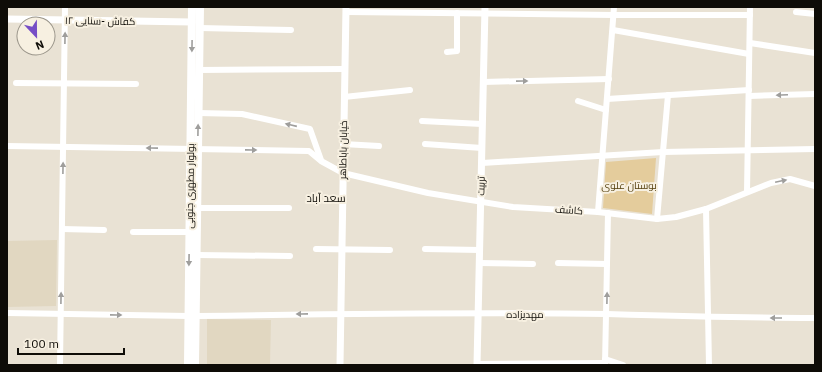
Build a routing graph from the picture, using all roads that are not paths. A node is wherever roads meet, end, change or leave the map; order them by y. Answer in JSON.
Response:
{"nodes":[{"id":1,"x":65,"y":7,"type":"edge"},
{"id":2,"x":192,"y":7,"type":"edge"},
{"id":3,"x":200,"y":7,"type":"edge"},
{"id":4,"x":614,"y":7,"type":"edge"},
{"id":5,"x":750,"y":7,"type":"edge"},
{"id":6,"x":346,"y":9,"type":"edge"},
{"id":7,"x":485,"y":10,"type":"edge"},
{"id":8,"x":796,"y":12,"type":"dead end"},
{"id":9,"x":457,"y":13,"type":"junction"},
{"id":10,"x":815,"y":14,"type":"edge"},
{"id":11,"x":614,"y":15,"type":"junction"},
{"id":12,"x":750,"y":15,"type":"junction"},
{"id":13,"x":7,"y":19,"type":"edge"},
{"id":14,"x":65,"y":20,"type":"junction"},
{"id":15,"x":192,"y":22,"type":"junction"},
{"id":16,"x":200,"y":28,"type":"junction"},
{"id":17,"x":291,"y":30,"type":"dead end"},
{"id":18,"x":612,"y":30,"type":"junction"},
{"id":19,"x":750,"y":43,"type":"junction"},
{"id":20,"x":447,"y":52,"type":"dead end"},
{"id":21,"x":815,"y":53,"type":"edge"},
{"id":22,"x":750,"y":54,"type":"junction"},
{"id":23,"x":345,"y":69,"type":"junction"},
{"id":24,"x":199,"y":70,"type":"junction"},
{"id":25,"x":609,"y":79,"type":"junction"},
{"id":26,"x":483,"y":82,"type":"junction"},
{"id":27,"x":16,"y":83,"type":"dead end"},
{"id":28,"x":64,"y":83,"type":"junction"},
{"id":29,"x":136,"y":84,"type":"dead end"},
{"id":30,"x":410,"y":90,"type":"dead end"},
{"id":31,"x":749,"y":93,"type":"junction"},
{"id":32,"x":815,"y":94,"type":"edge"},
{"id":33,"x":668,"y":95,"type":"junction"},
{"id":34,"x":344,"y":97,"type":"junction"},
{"id":35,"x":607,"y":99,"type":"junction"},
{"id":36,"x":578,"y":101,"type":"dead end"},
{"id":37,"x":606,"y":110,"type":"junction"},
{"id":38,"x":198,"y":113,"type":"junction"},
{"id":39,"x":422,"y":121,"type":"dead end"},
{"id":40,"x":482,"y":124,"type":"junction"},
{"id":41,"x":343,"y":144,"type":"junction"},
{"id":42,"x":425,"y":144,"type":"dead end"},
{"id":43,"x":7,"y":146,"type":"edge"},
{"id":44,"x":379,"y":146,"type":"dead end"},
{"id":45,"x":63,"y":147,"type":"junction"},
{"id":46,"x":482,"y":148,"type":"junction"},
{"id":47,"x":194,"y":149,"type":"junction"},
{"id":48,"x":815,"y":149,"type":"edge"},
{"id":49,"x":748,"y":150,"type":"junction"},
{"id":50,"x":663,"y":152,"type":"junction"},
{"id":51,"x":602,"y":155,"type":"junction"},
{"id":52,"x":321,"y":161,"type":"junction"},
{"id":53,"x":482,"y":163,"type":"junction"},
{"id":54,"x":343,"y":172,"type":"junction"},
{"id":55,"x":815,"y":186,"type":"edge"},
{"id":56,"x":747,"y":192,"type":"junction"},
{"id":57,"x":481,"y":202,"type":"junction"},
{"id":58,"x":197,"y":208,"type":"junction"},
{"id":59,"x":289,"y":208,"type":"dead end"},
{"id":60,"x":706,"y":209,"type":"junction"},
{"id":61,"x":598,"y":212,"type":"junction"},
{"id":62,"x":608,"y":213,"type":"junction"},
{"id":63,"x":657,"y":219,"type":"junction"},
{"id":64,"x":62,"y":229,"type":"junction"},
{"id":65,"x":104,"y":230,"type":"dead end"},
{"id":66,"x":133,"y":232,"type":"dead end"},
{"id":67,"x":190,"y":232,"type":"junction"},
{"id":68,"x":316,"y":249,"type":"dead end"},
{"id":69,"x":342,"y":249,"type":"junction"},
{"id":70,"x":390,"y":250,"type":"dead end"},
{"id":71,"x":425,"y":250,"type":"dead end"},
{"id":72,"x":480,"y":250,"type":"junction"},
{"id":73,"x":197,"y":255,"type":"junction"},
{"id":74,"x":290,"y":256,"type":"dead end"},
{"id":75,"x":479,"y":263,"type":"junction"},
{"id":76,"x":558,"y":263,"type":"dead end"},
{"id":77,"x":533,"y":264,"type":"dead end"},
{"id":78,"x":607,"y":264,"type":"junction"},
{"id":79,"x":7,"y":313,"type":"edge"},
{"id":80,"x":60,"y":314,"type":"junction"},
{"id":81,"x":340,"y":314,"type":"junction"},
{"id":82,"x":478,"y":314,"type":"junction"},
{"id":83,"x":606,"y":314,"type":"junction"},
{"id":84,"x":192,"y":316,"type":"junction"},
{"id":85,"x":709,"y":318,"type":"junction"},
{"id":86,"x":815,"y":318,"type":"edge"},
{"id":87,"x":605,"y":362,"type":"edge"},
{"id":88,"x":477,"y":364,"type":"edge"},
{"id":89,"x":60,"y":365,"type":"edge"},
{"id":90,"x":188,"y":365,"type":"edge"},
{"id":91,"x":195,"y":365,"type":"edge"},
{"id":92,"x":340,"y":365,"type":"edge"},
{"id":93,"x":623,"y":365,"type":"edge"},
{"id":94,"x":709,"y":365,"type":"edge"}],
"edges":[{"from":1,"to":14,"type":"street"},
{"from":2,"to":15,"type":"main road","name":"بولوار مطهری جنوبی"},
{"from":3,"to":16,"type":"main road","name":"بولوار مطهری جنوبی"},
{"from":4,"to":11,"type":"street"},
{"from":5,"to":12,"type":"street"},
{"from":6,"to":9,"type":"street"},
{"from":6,"to":23,"type":"street","name":"خیابان باباطاهر"},
{"from":7,"to":9,"type":"street"},
{"from":7,"to":11,"type":"street"},
{"from":7,"to":26,"type":"street","name":"تربیت"},
{"from":8,"to":10,"type":"street"},
{"from":9,"to":20,"type":"street"},
{"from":11,"to":12,"type":"street"},
{"from":11,"to":18,"type":"street"},
{"from":12,"to":19,"type":"street"},
{"from":13,"to":14,"type":"street","name":"کفاش -سنایی ۱۲"},
{"from":14,"to":15,"type":"street","name":"کفاش -سنایی ۱۲"},
{"from":28,"to":14,"type":"street","one_way":true},
{"from":15,"to":47,"type":"main road","name":"بولوار مطهری جنوبی","one_way":true},
{"from":16,"to":17,"type":"street"},
{"from":16,"to":24,"type":"main road","name":"بولوار مطهری جنوبی"},
{"from":18,"to":22,"type":"street"},
{"from":18,"to":25,"type":"street"},
{"from":19,"to":21,"type":"street"},
{"from":19,"to":22,"type":"street"},
{"from":22,"to":31,"type":"street"},
{"from":23,"to":24,"type":"street"},
{"from":23,"to":34,"type":"street","name":"خیابان باباطاهر"},
{"from":24,"to":38,"type":"main road","name":"بولوار مطهری جنوبی"},
{"from":26,"to":25,"type":"street","one_way":true},
{"from":25,"to":35,"type":"street"},
{"from":26,"to":40,"type":"street","name":"تربیت"},
{"from":27,"to":28,"type":"street"},
{"from":28,"to":29,"type":"street"},
{"from":28,"to":45,"type":"street"},
{"from":30,"to":34,"type":"street"},
{"from":32,"to":31,"type":"street","one_way":true},
{"from":31,"to":33,"type":"street"},
{"from":31,"to":49,"type":"street"},
{"from":33,"to":35,"type":"street"},
{"from":33,"to":50,"type":"street"},
{"from":34,"to":41,"type":"street","name":"خیابان باباطاهر"},
{"from":35,"to":37,"type":"street"},
{"from":36,"to":37,"type":"street"},
{"from":37,"to":51,"type":"street"},
{"from":47,"to":38,"type":"main road","name":"بولوار مطهری جنوبی","one_way":true},
{"from":52,"to":38,"type":"street","one_way":true},
{"from":39,"to":40,"type":"street"},
{"from":40,"to":46,"type":"street","name":"تربیت"},
{"from":41,"to":44,"type":"street"},
{"from":41,"to":54,"type":"street","name":"خیابان باباطاهر"},
{"from":42,"to":46,"type":"street"},
{"from":43,"to":45,"type":"street","name":"کاشف"},
{"from":47,"to":45,"type":"street","name":"کاشف","one_way":true},
{"from":64,"to":45,"type":"street","one_way":true},
{"from":46,"to":53,"type":"street","name":"تربیت"},
{"from":47,"to":52,"type":"street","name":"کاشف","one_way":true},
{"from":47,"to":58,"type":"main road","name":"بولوار مطهری جنوبی"},
{"from":47,"to":67,"type":"main road","name":"بولوار مطهری جنوبی"},
{"from":48,"to":49,"type":"street"},
{"from":49,"to":50,"type":"street"},
{"from":49,"to":56,"type":"street"},
{"from":50,"to":51,"type":"street"},
{"from":50,"to":63,"type":"street"},
{"from":51,"to":53,"type":"street"},
{"from":51,"to":61,"type":"street"},
{"from":52,"to":54,"type":"street","name":"کاشف"},
{"from":53,"to":57,"type":"street","name":"تربیت"},
{"from":54,"to":57,"type":"street","name":"کاشف"},
{"from":54,"to":69,"type":"street","name":"خیابان باباطاهر"},
{"from":56,"to":55,"type":"street","name":"کاشف","one_way":true},
{"from":56,"to":60,"type":"street","name":"کاشف"},
{"from":57,"to":61,"type":"street","name":"کاشف"},
{"from":57,"to":72,"type":"street","name":"تربیت"},
{"from":58,"to":59,"type":"street"},
{"from":58,"to":73,"type":"main road","name":"بولوار مطهری جنوبی"},
{"from":60,"to":63,"type":"street","name":"کاشف"},
{"from":60,"to":85,"type":"street"},
{"from":61,"to":62,"type":"street","name":"کاشف"},
{"from":62,"to":63,"type":"street","name":"کاشف"},
{"from":62,"to":78,"type":"street"},
{"from":64,"to":65,"type":"street"},
{"from":80,"to":64,"type":"street","one_way":true},
{"from":66,"to":67,"type":"street"},
{"from":67,"to":84,"type":"main road","name":"بولوار مطهری جنوبی","one_way":true},
{"from":68,"to":69,"type":"street"},
{"from":69,"to":70,"type":"street"},
{"from":69,"to":81,"type":"street","name":"خیابان باباطاهر"},
{"from":71,"to":72,"type":"street"},
{"from":72,"to":75,"type":"street","name":"تربیت"},
{"from":73,"to":74,"type":"street"},
{"from":73,"to":84,"type":"main road","name":"بولوار مطهری جنوبی"},
{"from":75,"to":77,"type":"street"},
{"from":75,"to":82,"type":"street","name":"تربیت"},
{"from":76,"to":78,"type":"street"},
{"from":83,"to":78,"type":"street","one_way":true},
{"from":79,"to":80,"type":"street","name":"مهدیزاده"},
{"from":80,"to":84,"type":"street","name":"مهدیزاده","one_way":true},
{"from":80,"to":89,"type":"street"},
{"from":81,"to":82,"type":"street","name":"مهدیزاده"},
{"from":81,"to":84,"type":"street","name":"مهدیزاده","one_way":true},
{"from":81,"to":92,"type":"street","name":"خیابان باباطاهر"},
{"from":82,"to":83,"type":"street","name":"مهدیزاده"},
{"from":82,"to":88,"type":"street","name":"تربیت"},
{"from":83,"to":85,"type":"street","name":"مهدیزاده"},
{"from":83,"to":87,"type":"street"},
{"from":84,"to":90,"type":"main road","name":"بولوار مطهری جنوبی"},
{"from":84,"to":91,"type":"main road","name":"بولوار مطهری جنوبی"},
{"from":86,"to":85,"type":"street","name":"مهدیزاده","one_way":true},
{"from":85,"to":94,"type":"street"},
{"from":87,"to":88,"type":"street"},
{"from":87,"to":93,"type":"street"}]}
